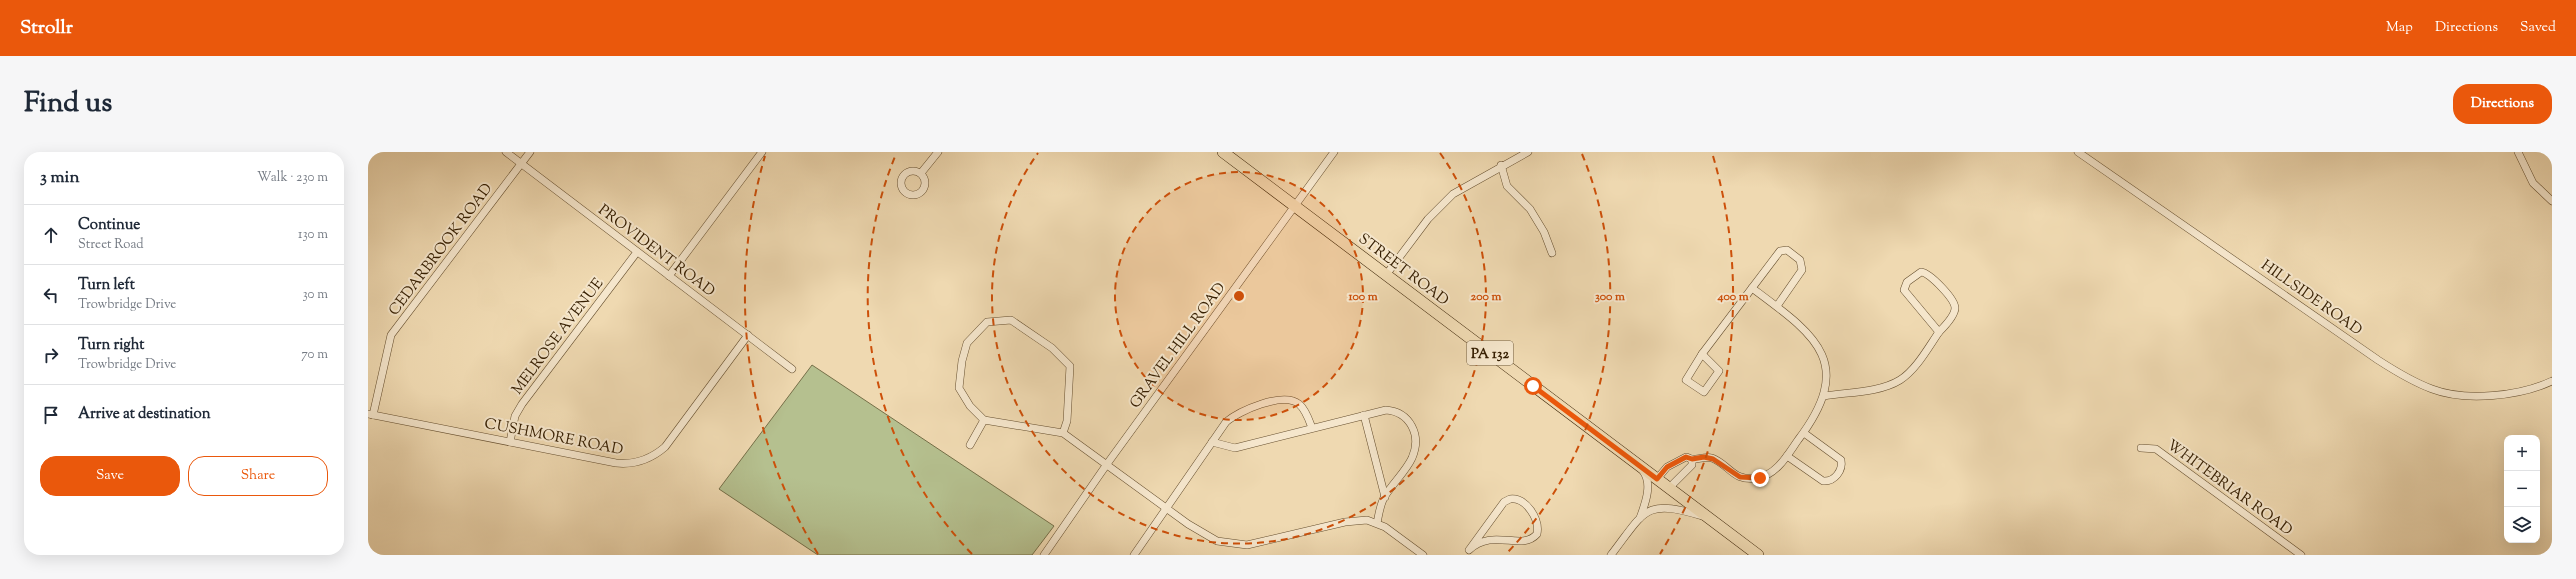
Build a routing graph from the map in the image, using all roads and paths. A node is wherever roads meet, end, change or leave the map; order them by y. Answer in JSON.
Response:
{"nodes":[{"id":1,"x":506,"y":152,"type":"edge"},
{"id":2,"x":530,"y":152,"type":"edge"},
{"id":3,"x":762,"y":152,"type":"edge"},
{"id":4,"x":938,"y":152,"type":"edge"},
{"id":5,"x":1223,"y":152,"type":"edge"},
{"id":6,"x":1334,"y":152,"type":"edge"},
{"id":7,"x":1528,"y":152,"type":"edge"},
{"id":8,"x":2078,"y":152,"type":"edge"},
{"id":9,"x":2518,"y":152,"type":"edge"},
{"id":10,"x":521,"y":164,"type":"junction"},
{"id":11,"x":1501,"y":165,"type":"junction"},
{"id":12,"x":921,"y":173,"type":"dead end"},
{"id":13,"x":2552,"y":201,"type":"edge"},
{"id":14,"x":1294,"y":205,"type":"junction"},
{"id":15,"x":637,"y":252,"type":"junction"},
{"id":16,"x":1552,"y":253,"type":"dead end"},
{"id":17,"x":1386,"y":275,"type":"junction"},
{"id":18,"x":670,"y":276,"type":"junction"},
{"id":19,"x":1752,"y":288,"type":"junction"},
{"id":20,"x":1777,"y":306,"type":"junction"},
{"id":21,"x":1939,"y":332,"type":"junction"},
{"id":22,"x":748,"y":335,"type":"junction"},
{"id":23,"x":1702,"y":354,"type":"junction"},
{"id":24,"x":792,"y":369,"type":"dead end"},
{"id":25,"x":2552,"y":381,"type":"edge"},
{"id":26,"x":1824,"y":396,"type":"junction"},
{"id":27,"x":371,"y":414,"type":"edge"},
{"id":28,"x":1364,"y":415,"type":"junction"},
{"id":29,"x":984,"y":420,"type":"junction"},
{"id":30,"x":1312,"y":428,"type":"junction"},
{"id":31,"x":1063,"y":433,"type":"junction"},
{"id":32,"x":1804,"y":433,"type":"junction"},
{"id":33,"x":510,"y":442,"type":"junction"},
{"id":34,"x":1212,"y":442,"type":"junction"},
{"id":35,"x":970,"y":445,"type":"dead end"},
{"id":36,"x":2141,"y":448,"type":"dead end"},
{"id":37,"x":1787,"y":456,"type":"junction"},
{"id":38,"x":1692,"y":459,"type":"junction"},
{"id":39,"x":1637,"y":463,"type":"junction"},
{"id":40,"x":1106,"y":464,"type":"junction"},
{"id":41,"x":1657,"y":479,"type":"junction"},
{"id":42,"x":1669,"y":488,"type":"junction"},
{"id":43,"x":1385,"y":497,"type":"junction"},
{"id":44,"x":1166,"y":508,"type":"junction"},
{"id":45,"x":1640,"y":518,"type":"junction"},
{"id":46,"x":1710,"y":518,"type":"junction"},
{"id":47,"x":1377,"y":523,"type":"junction"},
{"id":48,"x":1467,"y":553,"type":"edge"},
{"id":49,"x":1044,"y":555,"type":"edge"},
{"id":50,"x":1134,"y":555,"type":"edge"},
{"id":51,"x":1423,"y":555,"type":"edge"},
{"id":52,"x":1611,"y":555,"type":"edge"},
{"id":53,"x":1758,"y":555,"type":"edge"},
{"id":54,"x":2301,"y":555,"type":"edge"}],
"edges":[{"from":1,"to":10,"type":"street","name":"PROVIDENT ROAD"},
{"from":2,"to":10,"type":"street","name":"CEDARBROOK ROAD"},
{"from":3,"to":18,"type":"street"},
{"from":4,"to":12,"type":"street"},
{"from":5,"to":14,"type":"main road","name":"STREET ROAD","number":"PA 132"},
{"from":6,"to":14,"type":"street","name":"GRAVEL HILL ROAD"},
{"from":7,"to":11,"type":"street"},
{"from":8,"to":25,"type":"street","name":"HILLSIDE ROAD"},
{"from":9,"to":13,"type":"street"},
{"from":10,"to":15,"type":"street","name":"PROVIDENT ROAD"},
{"from":10,"to":27,"type":"street","name":"CEDARBROOK ROAD"},
{"from":11,"to":16,"type":"street"},
{"from":11,"to":17,"type":"street"},
{"from":14,"to":17,"type":"main road","name":"STREET ROAD","number":"PA 132"},
{"from":14,"to":40,"type":"street","name":"GRAVEL HILL ROAD"},
{"from":15,"to":18,"type":"street","name":"PROVIDENT ROAD"},
{"from":15,"to":33,"type":"street","name":"MELROSE AVENUE"},
{"from":17,"to":39,"type":"main road","name":"STREET ROAD","number":"PA 132"},
{"from":18,"to":22,"type":"street","name":"PROVIDENT ROAD"},
{"from":19,"to":20,"type":"street"},
{"from":19,"to":20,"type":"street"},
{"from":19,"to":23,"type":"street"},
{"from":20,"to":26,"type":"street"},
{"from":21,"to":21,"type":"street"},
{"from":21,"to":26,"type":"street"},
{"from":22,"to":24,"type":"street","name":"PROVIDENT ROAD"},
{"from":22,"to":33,"type":"street","name":"CUSHMORE ROAD"},
{"from":23,"to":23,"type":"street"},
{"from":26,"to":32,"type":"street"},
{"from":27,"to":33,"type":"street","name":"CUSHMORE ROAD"},
{"from":28,"to":30,"type":"street"},
{"from":28,"to":43,"type":"street"},
{"from":28,"to":43,"type":"street"},
{"from":29,"to":31,"type":"street"},
{"from":29,"to":31,"type":"street"},
{"from":29,"to":35,"type":"street"},
{"from":30,"to":34,"type":"street"},
{"from":30,"to":34,"type":"street"},
{"from":31,"to":40,"type":"street"},
{"from":32,"to":37,"type":"street"},
{"from":32,"to":37,"type":"street"},
{"from":34,"to":44,"type":"street"},
{"from":36,"to":54,"type":"street","name":"WHITEBRIAR ROAD"},
{"from":37,"to":38,"type":"street"},
{"from":38,"to":41,"type":"street"},
{"from":38,"to":42,"type":"street"},
{"from":39,"to":41,"type":"main road","name":"STREET ROAD","number":"PA 132"},
{"from":39,"to":45,"type":"street"},
{"from":40,"to":44,"type":"street"},
{"from":40,"to":49,"type":"street","name":"GRAVEL HILL ROAD"},
{"from":41,"to":42,"type":"main road","name":"STREET ROAD","number":"PA 132"},
{"from":42,"to":46,"type":"main road","name":"STREET ROAD","number":"PA 132"},
{"from":43,"to":47,"type":"street"},
{"from":44,"to":47,"type":"street"},
{"from":44,"to":50,"type":"street"},
{"from":45,"to":46,"type":"street"},
{"from":45,"to":52,"type":"street"},
{"from":46,"to":53,"type":"main road","name":"STREET ROAD","number":"PA 132"},
{"from":47,"to":51,"type":"street"},
{"from":48,"to":48,"type":"street"}]}
